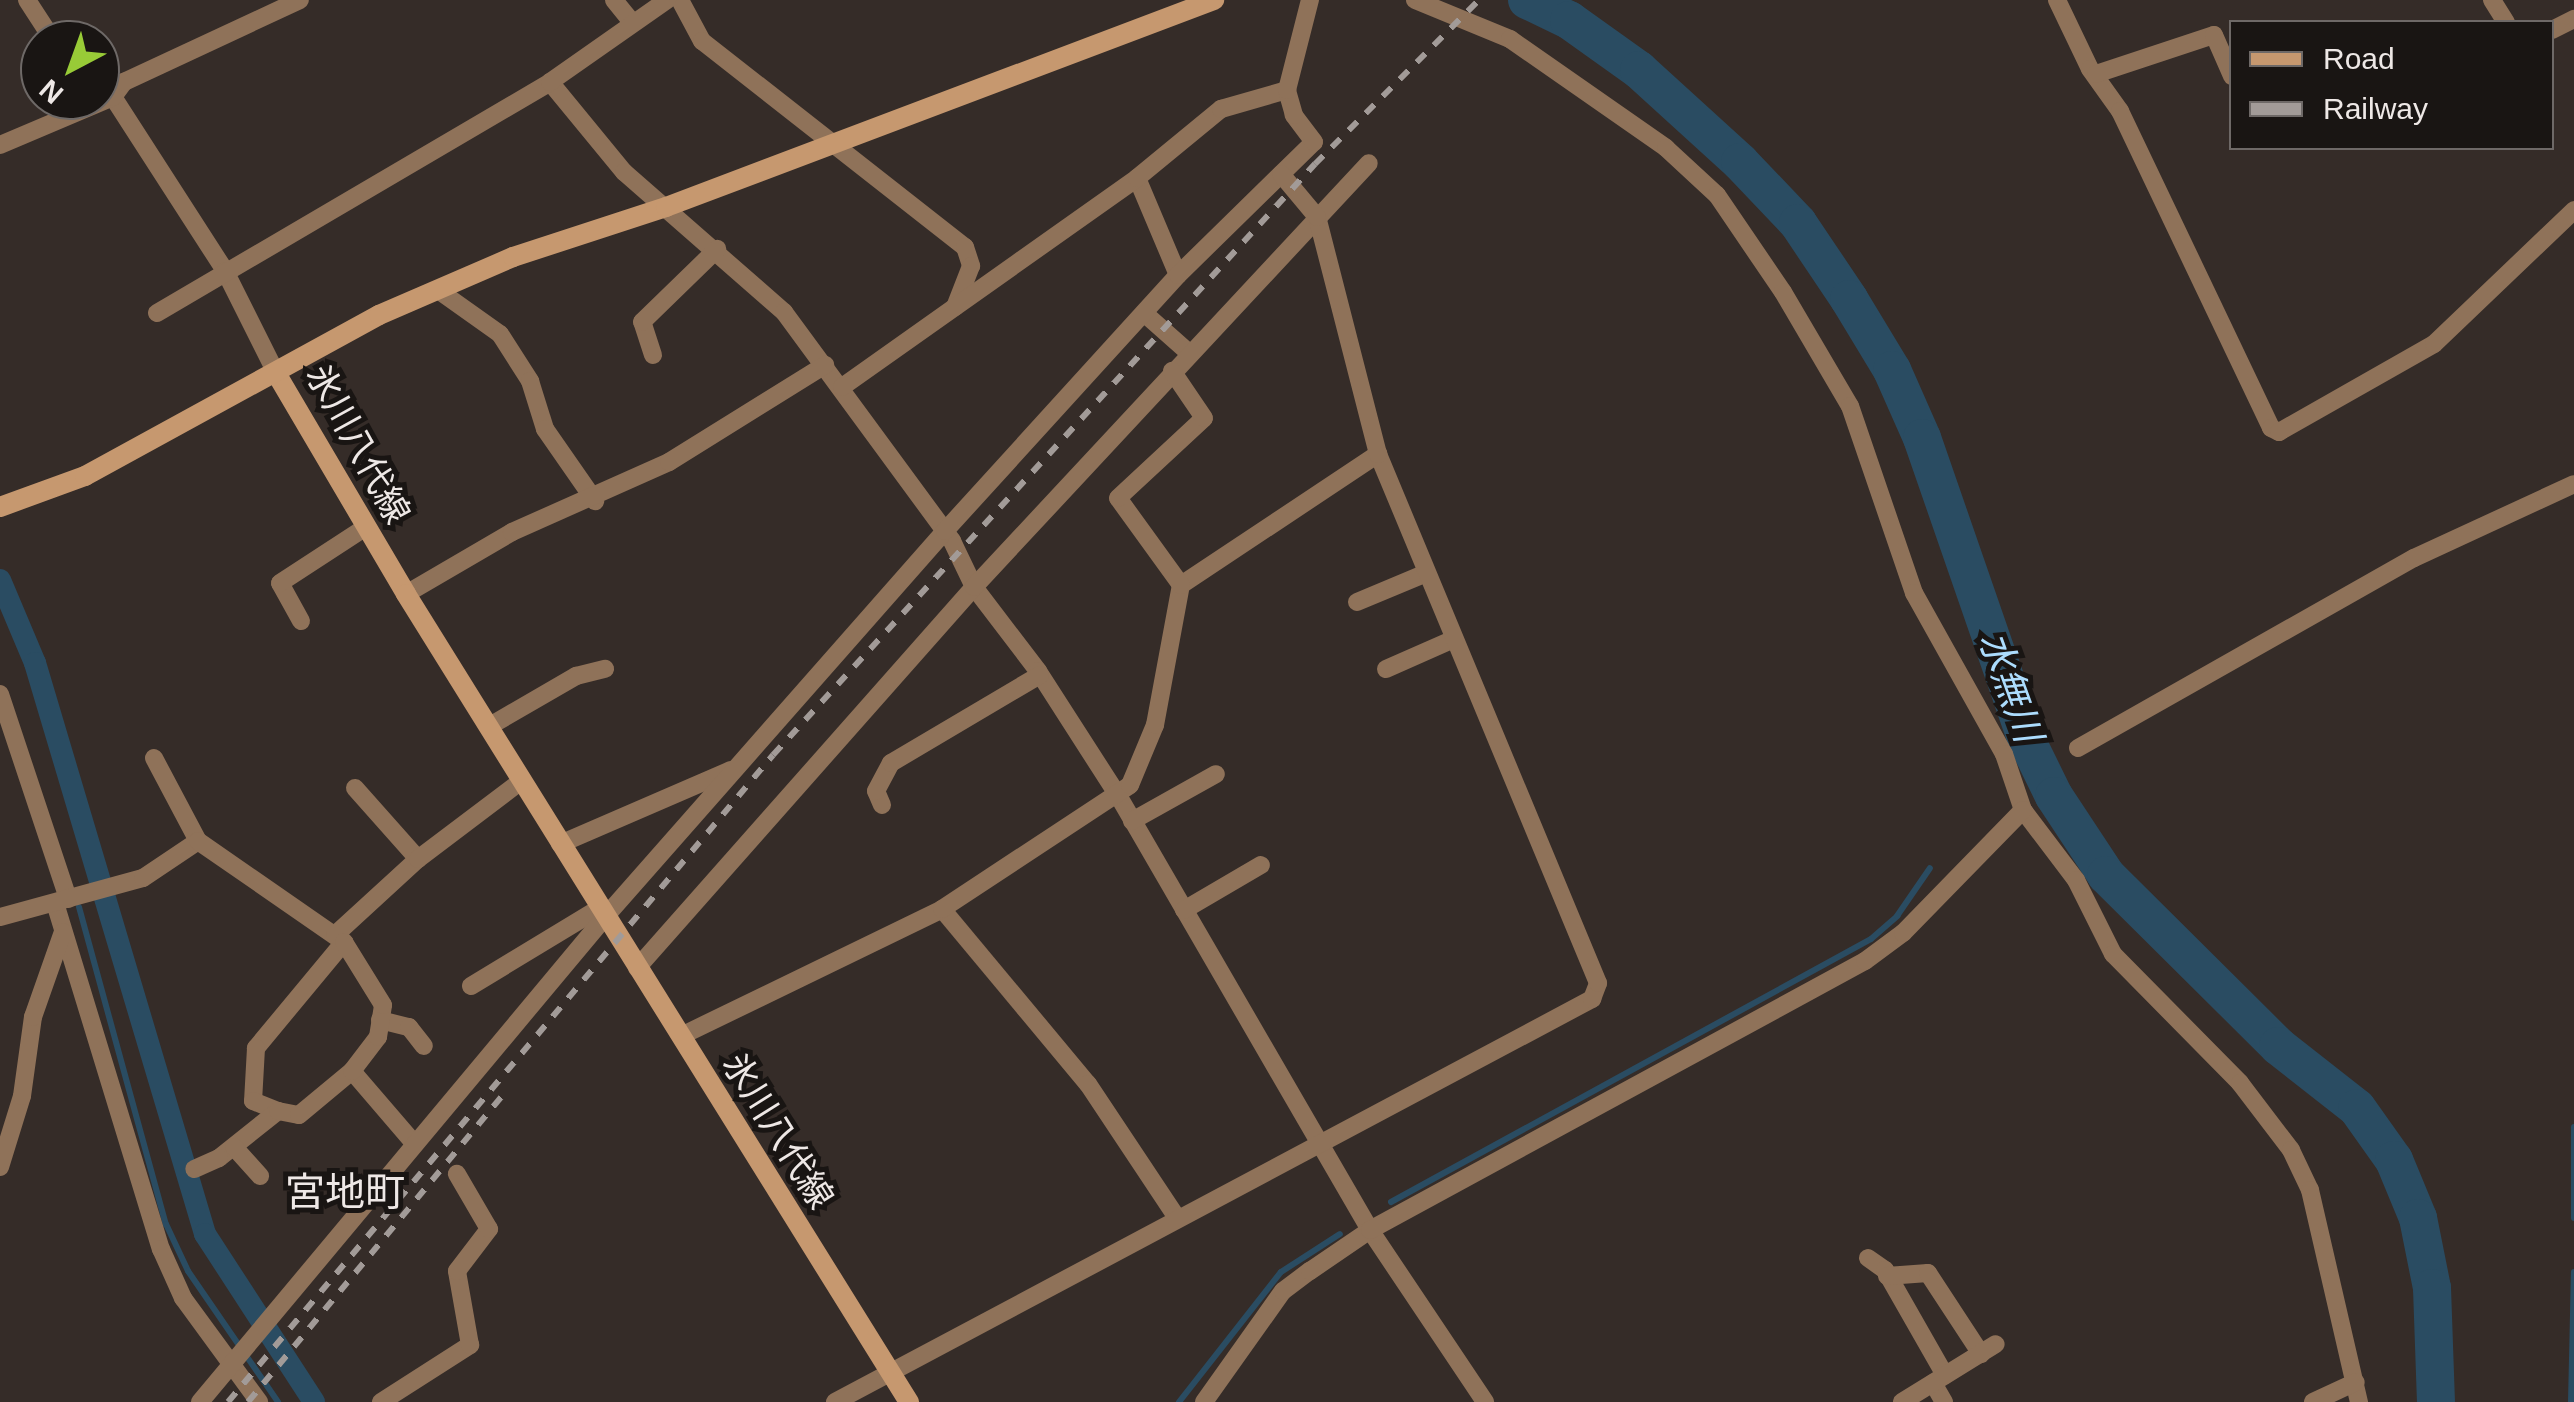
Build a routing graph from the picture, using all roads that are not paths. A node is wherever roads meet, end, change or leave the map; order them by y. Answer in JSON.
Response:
{"nodes":[{"id":1,"x":300,"y":0,"type":"edge"},
{"id":2,"x":614,"y":0,"type":"edge"},
{"id":3,"x":666,"y":0,"type":"edge"},
{"id":4,"x":680,"y":0,"type":"edge"},
{"id":5,"x":1214,"y":0,"type":"edge"},
{"id":6,"x":1310,"y":0,"type":"edge"},
{"id":7,"x":1414,"y":0,"type":"edge"},
{"id":8,"x":2057,"y":0,"type":"edge"},
{"id":9,"x":272,"y":5,"type":"edge"},
{"id":10,"x":632,"y":22,"type":"junction"},
{"id":11,"x":2229,"y":69,"type":"edge"},
{"id":12,"x":2096,"y":74,"type":"junction"},
{"id":13,"x":550,"y":82,"type":"junction"},
{"id":14,"x":120,"y":87,"type":"edge"},
{"id":15,"x":1287,"y":90,"type":"junction"},
{"id":16,"x":120,"y":108,"type":"edge"},
{"id":17,"x":49,"y":120,"type":"edge"},
{"id":18,"x":2,"y":139,"type":"edge"},
{"id":19,"x":830,"y":147,"type":"junction"},
{"id":20,"x":1369,"y":163,"type":"dead end"},
{"id":21,"x":1281,"y":174,"type":"junction"},
{"id":22,"x":1136,"y":178,"type":"junction"},
{"id":23,"x":666,"y":208,"type":"junction"},
{"id":24,"x":2574,"y":210,"type":"edge"},
{"id":25,"x":1317,"y":217,"type":"junction"},
{"id":26,"x":717,"y":249,"type":"junction"},
{"id":27,"x":225,"y":270,"type":"junction"},
{"id":28,"x":1178,"y":275,"type":"junction"},
{"id":29,"x":438,"y":290,"type":"junction"},
{"id":30,"x":955,"y":308,"type":"junction"},
{"id":31,"x":1144,"y":312,"type":"junction"},
{"id":32,"x":157,"y":313,"type":"dead end"},
{"id":33,"x":1189,"y":353,"type":"junction"},
{"id":34,"x":652,"y":355,"type":"dead end"},
{"id":35,"x":825,"y":365,"type":"junction"},
{"id":36,"x":1172,"y":371,"type":"junction"},
{"id":37,"x":276,"y":373,"type":"junction"},
{"id":38,"x":842,"y":387,"type":"junction"},
{"id":39,"x":1378,"y":454,"type":"junction"},
{"id":40,"x":2574,"y":484,"type":"edge"},
{"id":41,"x":594,"y":500,"type":"junction"},
{"id":42,"x":0,"y":507,"type":"edge"},
{"id":43,"x":366,"y":527,"type":"junction"},
{"id":44,"x":945,"y":531,"type":"junction"},
{"id":45,"x":1424,"y":574,"type":"junction"},
{"id":46,"x":1181,"y":585,"type":"junction"},
{"id":47,"x":974,"y":587,"type":"junction"},
{"id":48,"x":406,"y":594,"type":"junction"},
{"id":49,"x":1357,"y":602,"type":"dead end"},
{"id":50,"x":301,"y":622,"type":"dead end"},
{"id":51,"x":1454,"y":639,"type":"junction"},
{"id":52,"x":605,"y":669,"type":"dead end"},
{"id":53,"x":1386,"y":669,"type":"dead end"},
{"id":54,"x":1040,"y":674,"type":"junction"},
{"id":55,"x":0,"y":694,"type":"edge"},
{"id":56,"x":488,"y":727,"type":"junction"},
{"id":57,"x":2078,"y":748,"type":"dead end"},
{"id":58,"x":154,"y":758,"type":"dead end"},
{"id":59,"x":736,"y":768,"type":"junction"},
{"id":60,"x":1216,"y":774,"type":"dead end"},
{"id":61,"x":521,"y":781,"type":"junction"},
{"id":62,"x":355,"y":788,"type":"dead end"},
{"id":63,"x":1119,"y":797,"type":"junction"},
{"id":64,"x":882,"y":805,"type":"dead end"},
{"id":65,"x":2023,"y":810,"type":"junction"},
{"id":66,"x":1132,"y":821,"type":"junction"},
{"id":67,"x":198,"y":842,"type":"junction"},
{"id":68,"x":560,"y":844,"type":"junction"},
{"id":69,"x":418,"y":859,"type":"junction"},
{"id":70,"x":1261,"y":865,"type":"dead end"},
{"id":71,"x":61,"y":901,"type":"junction"},
{"id":72,"x":942,"y":909,"type":"junction"},
{"id":73,"x":1184,"y":910,"type":"junction"},
{"id":74,"x":602,"y":913,"type":"junction"},
{"id":75,"x":0,"y":917,"type":"edge"},
{"id":76,"x":63,"y":930,"type":"junction"},
{"id":77,"x":339,"y":938,"type":"junction"},
{"id":78,"x":637,"y":968,"type":"junction"},
{"id":79,"x":471,"y":986,"type":"dead end"},
{"id":80,"x":380,"y":1020,"type":"junction"},
{"id":81,"x":681,"y":1036,"type":"junction"},
{"id":82,"x":424,"y":1046,"type":"dead end"},
{"id":83,"x":352,"y":1070,"type":"junction"},
{"id":84,"x":278,"y":1111,"type":"junction"},
{"id":85,"x":1320,"y":1142,"type":"junction"},
{"id":86,"x":414,"y":1144,"type":"junction"},
{"id":87,"x":234,"y":1147,"type":"junction"},
{"id":88,"x":0,"y":1167,"type":"edge"},
{"id":89,"x":194,"y":1169,"type":"dead end"},
{"id":90,"x":457,"y":1174,"type":"dead end"},
{"id":91,"x":260,"y":1176,"type":"dead end"},
{"id":92,"x":1177,"y":1218,"type":"junction"},
{"id":93,"x":1370,"y":1230,"type":"junction"},
{"id":94,"x":1868,"y":1258,"type":"dead end"},
{"id":95,"x":1888,"y":1276,"type":"junction"},
{"id":96,"x":243,"y":1348,"type":"junction"},
{"id":97,"x":888,"y":1369,"type":"junction"},
{"id":98,"x":1939,"y":1379,"type":"junction"},
{"id":99,"x":2356,"y":1382,"type":"junction"},
{"id":100,"x":200,"y":1402,"type":"edge"},
{"id":101,"x":259,"y":1402,"type":"edge"},
{"id":102,"x":380,"y":1402,"type":"edge"},
{"id":103,"x":835,"y":1402,"type":"edge"},
{"id":104,"x":909,"y":1402,"type":"edge"},
{"id":105,"x":1204,"y":1402,"type":"edge"},
{"id":106,"x":1485,"y":1402,"type":"edge"},
{"id":107,"x":1902,"y":1402,"type":"edge"},
{"id":108,"x":1944,"y":1402,"type":"edge"},
{"id":109,"x":2313,"y":1402,"type":"edge"},
{"id":110,"x":2359,"y":1402,"type":"edge"}],
"edges":[{"from":1,"to":9,"type":"street"},
{"from":2,"to":10,"type":"street"},
{"from":3,"to":10,"type":"street"},
{"from":4,"to":19,"type":"street"},
{"from":5,"to":19,"type":"main road","name":"氷川八代線"},
{"from":6,"to":15,"type":"street"},
{"from":7,"to":65,"type":"street"},
{"from":8,"to":12,"type":"street"},
{"from":9,"to":14,"type":"street"},
{"from":10,"to":13,"type":"street"},
{"from":11,"to":12,"type":"street"},
{"from":12,"to":24,"type":"street"},
{"from":13,"to":23,"type":"street"},
{"from":13,"to":27,"type":"street"},
{"from":15,"to":21,"type":"street"},
{"from":15,"to":22,"type":"street"},
{"from":16,"to":27,"type":"street"},
{"from":17,"to":18,"type":"street"},
{"from":19,"to":23,"type":"main road","name":"氷川八代線"},
{"from":19,"to":30,"type":"street"},
{"from":20,"to":25,"type":"street"},
{"from":21,"to":25,"type":"street"},
{"from":21,"to":28,"type":"street"},
{"from":22,"to":28,"type":"street"},
{"from":22,"to":30,"type":"street"},
{"from":23,"to":26,"type":"street"},
{"from":23,"to":29,"type":"main road","name":"氷川八代線"},
{"from":25,"to":33,"type":"street"},
{"from":25,"to":39,"type":"street"},
{"from":26,"to":34,"type":"street"},
{"from":26,"to":35,"type":"street"},
{"from":27,"to":32,"type":"street"},
{"from":27,"to":37,"type":"street"},
{"from":28,"to":31,"type":"street"},
{"from":29,"to":37,"type":"main road","name":"氷川八代線"},
{"from":29,"to":41,"type":"street"},
{"from":30,"to":38,"type":"street"},
{"from":31,"to":33,"type":"street"},
{"from":31,"to":44,"type":"street"},
{"from":33,"to":36,"type":"street"},
{"from":35,"to":38,"type":"street"},
{"from":35,"to":41,"type":"street"},
{"from":36,"to":46,"type":"street"},
{"from":36,"to":47,"type":"street"},
{"from":37,"to":42,"type":"main road"},
{"from":37,"to":43,"type":"main road","name":"氷川八代線"},
{"from":38,"to":44,"type":"street"},
{"from":39,"to":45,"type":"street"},
{"from":39,"to":46,"type":"street"},
{"from":40,"to":57,"type":"street"},
{"from":41,"to":48,"type":"street"},
{"from":43,"to":48,"type":"main road","name":"氷川八代線"},
{"from":43,"to":50,"type":"street"},
{"from":44,"to":47,"type":"street"},
{"from":44,"to":59,"type":"street"},
{"from":45,"to":49,"type":"street"},
{"from":45,"to":51,"type":"street"},
{"from":46,"to":63,"type":"street"},
{"from":47,"to":54,"type":"street"},
{"from":47,"to":78,"type":"street"},
{"from":48,"to":56,"type":"main road","name":"氷川八代線"},
{"from":51,"to":53,"type":"street"},
{"from":51,"to":85,"type":"street"},
{"from":52,"to":56,"type":"street"},
{"from":54,"to":63,"type":"street"},
{"from":54,"to":64,"type":"street"},
{"from":55,"to":71,"type":"street"},
{"from":56,"to":61,"type":"main road","name":"氷川八代線"},
{"from":58,"to":67,"type":"street"},
{"from":59,"to":68,"type":"street"},
{"from":59,"to":74,"type":"street"},
{"from":60,"to":66,"type":"street"},
{"from":61,"to":68,"type":"main road","name":"氷川八代線"},
{"from":61,"to":69,"type":"street"},
{"from":62,"to":69,"type":"street"},
{"from":63,"to":66,"type":"street"},
{"from":63,"to":72,"type":"street"},
{"from":65,"to":93,"type":"street"},
{"from":65,"to":99,"type":"street"},
{"from":66,"to":73,"type":"street"},
{"from":67,"to":71,"type":"street"},
{"from":67,"to":77,"type":"street"},
{"from":68,"to":74,"type":"main road","name":"氷川八代線"},
{"from":69,"to":77,"type":"street"},
{"from":70,"to":73,"type":"street"},
{"from":71,"to":75,"type":"street"},
{"from":71,"to":76,"type":"street"},
{"from":72,"to":81,"type":"street"},
{"from":72,"to":92,"type":"street"},
{"from":73,"to":85,"type":"street"},
{"from":74,"to":78,"type":"main road","name":"氷川八代線"},
{"from":74,"to":79,"type":"street"},
{"from":74,"to":86,"type":"street"},
{"from":76,"to":88,"type":"street"},
{"from":76,"to":96,"type":"street"},
{"from":77,"to":80,"type":"street"},
{"from":77,"to":84,"type":"street"},
{"from":78,"to":81,"type":"main road","name":"氷川八代線"},
{"from":80,"to":82,"type":"street"},
{"from":80,"to":83,"type":"street"},
{"from":81,"to":97,"type":"main road","name":"氷川八代線"},
{"from":83,"to":84,"type":"street"},
{"from":83,"to":86,"type":"street"},
{"from":84,"to":87,"type":"street"},
{"from":85,"to":92,"type":"street"},
{"from":85,"to":93,"type":"street"},
{"from":86,"to":96,"type":"street"},
{"from":87,"to":89,"type":"street"},
{"from":87,"to":91,"type":"street"},
{"from":90,"to":102,"type":"street"},
{"from":92,"to":97,"type":"street"},
{"from":93,"to":105,"type":"street"},
{"from":93,"to":106,"type":"street"},
{"from":94,"to":95,"type":"street"},
{"from":95,"to":98,"type":"street"},
{"from":95,"to":98,"type":"street"},
{"from":96,"to":100,"type":"street"},
{"from":96,"to":101,"type":"street"},
{"from":97,"to":103,"type":"street"},
{"from":97,"to":104,"type":"main road","name":"氷川八代線"},
{"from":98,"to":107,"type":"street"},
{"from":98,"to":108,"type":"street"},
{"from":99,"to":109,"type":"street"},
{"from":99,"to":110,"type":"street"}]}
